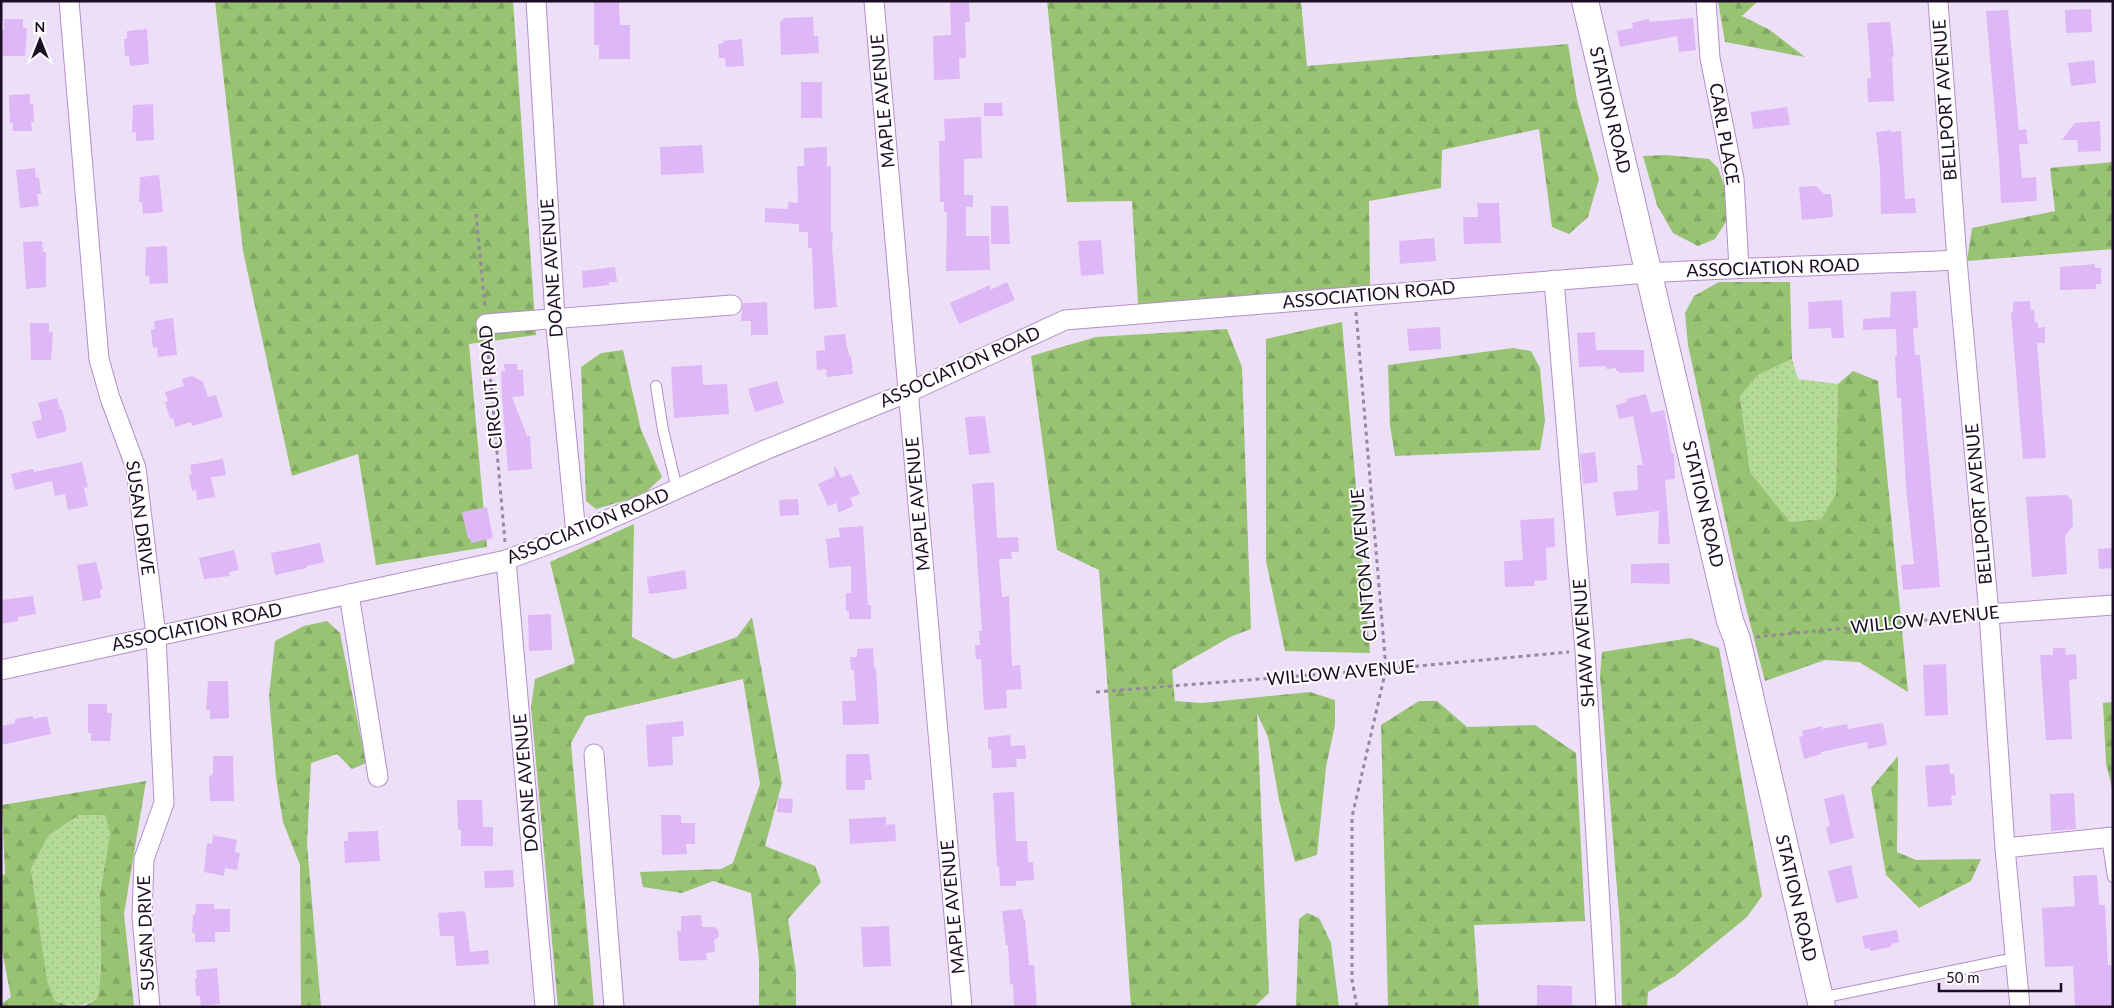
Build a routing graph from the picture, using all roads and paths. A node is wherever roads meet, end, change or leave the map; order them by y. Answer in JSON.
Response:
{"nodes":[{"id":1,"x":69,"y":1,"type":"edge"},
{"id":2,"x":536,"y":1,"type":"edge"},
{"id":3,"x":874,"y":1,"type":"edge"},
{"id":4,"x":1585,"y":1,"type":"edge"},
{"id":5,"x":1706,"y":1,"type":"edge"},
{"id":6,"x":1938,"y":1,"type":"edge"},
{"id":7,"x":476,"y":214,"type":"dead end"},
{"id":8,"x":1958,"y":260,"type":"junction"},
{"id":9,"x":1739,"y":268,"type":"junction"},
{"id":10,"x":1648,"y":273,"type":"junction"},
{"id":11,"x":1554,"y":280,"type":"junction"},
{"id":12,"x":1355,"y":296,"type":"junction"},
{"id":13,"x":732,"y":306,"type":"dead end"},
{"id":14,"x":555,"y":318,"type":"junction"},
{"id":15,"x":486,"y":324,"type":"junction"},
{"id":16,"x":656,"y":386,"type":"dead end"},
{"id":17,"x":909,"y":392,"type":"junction"},
{"id":18,"x":677,"y":489,"type":"junction"},
{"id":19,"x":576,"y":534,"type":"junction"},
{"id":20,"x":506,"y":560,"type":"junction"},
{"id":21,"x":349,"y":594,"type":"junction"},
{"id":22,"x":2113,"y":605,"type":"edge"},
{"id":23,"x":1989,"y":614,"type":"junction"},
{"id":24,"x":156,"y":636,"type":"junction"},
{"id":25,"x":1737,"y":639,"type":"junction"},
{"id":26,"x":1585,"y":650,"type":"junction"},
{"id":27,"x":1386,"y":669,"type":"junction"},
{"id":28,"x":1,"y":670,"type":"edge"},
{"id":29,"x":1096,"y":692,"type":"dead end"},
{"id":30,"x":594,"y":754,"type":"dead end"},
{"id":31,"x":378,"y":777,"type":"dead end"},
{"id":32,"x":2110,"y":838,"type":"edge"},
{"id":33,"x":2005,"y":848,"type":"junction"},
{"id":34,"x":2113,"y":877,"type":"edge"},
{"id":35,"x":2015,"y":958,"type":"junction"},
{"id":36,"x":1821,"y":1002,"type":"edge"},
{"id":37,"x":150,"y":1007,"type":"edge"},
{"id":38,"x":545,"y":1007,"type":"edge"},
{"id":39,"x":614,"y":1007,"type":"edge"},
{"id":40,"x":962,"y":1007,"type":"edge"},
{"id":41,"x":1357,"y":1007,"type":"edge"},
{"id":42,"x":1606,"y":1007,"type":"edge"},
{"id":43,"x":2020,"y":1007,"type":"edge"}],
"edges":[{"from":1,"to":24,"type":"street","name":"SUSAN DRIVE"},
{"from":2,"to":14,"type":"street","name":"DOANE AVENUE"},
{"from":3,"to":17,"type":"street","name":"MAPLE AVENUE"},
{"from":4,"to":10,"type":"main road","name":"STATION ROAD"},
{"from":5,"to":9,"type":"street","name":"CARL PLACE"},
{"from":6,"to":8,"type":"street","name":"BELLPORT AVENUE"},
{"from":7,"to":15,"type":"path","name":"CIRCUIT ROAD"},
{"from":8,"to":9,"type":"street","name":"ASSOCIATION ROAD"},
{"from":8,"to":23,"type":"street","name":"BELLPORT AVENUE"},
{"from":9,"to":10,"type":"street","name":"ASSOCIATION ROAD"},
{"from":10,"to":11,"type":"street","name":"ASSOCIATION ROAD"},
{"from":10,"to":25,"type":"main road","name":"STATION ROAD"},
{"from":11,"to":12,"type":"street","name":"ASSOCIATION ROAD"},
{"from":11,"to":26,"type":"street","name":"SHAW AVENUE"},
{"from":12,"to":17,"type":"street","name":"ASSOCIATION ROAD"},
{"from":12,"to":27,"type":"path","name":"CLINTON AVENUE"},
{"from":13,"to":14,"type":"street"},
{"from":14,"to":15,"type":"street"},
{"from":14,"to":19,"type":"street","name":"DOANE AVENUE"},
{"from":15,"to":20,"type":"path","name":"CIRCUIT ROAD"},
{"from":16,"to":18,"type":"lane"},
{"from":17,"to":18,"type":"street","name":"ASSOCIATION ROAD"},
{"from":17,"to":40,"type":"street","name":"MAPLE AVENUE"},
{"from":18,"to":19,"type":"street","name":"ASSOCIATION ROAD"},
{"from":19,"to":20,"type":"street","name":"ASSOCIATION ROAD"},
{"from":20,"to":21,"type":"street","name":"ASSOCIATION ROAD"},
{"from":20,"to":38,"type":"street","name":"DOANE AVENUE"},
{"from":21,"to":24,"type":"street","name":"ASSOCIATION ROAD"},
{"from":21,"to":31,"type":"street"},
{"from":22,"to":23,"type":"street","name":"WILLOW AVENUE"},
{"from":23,"to":25,"type":"path","name":"WILLOW AVENUE"},
{"from":23,"to":33,"type":"street","name":"BELLPORT AVENUE"},
{"from":24,"to":28,"type":"street","name":"ASSOCIATION ROAD"},
{"from":24,"to":37,"type":"street","name":"SUSAN DRIVE"},
{"from":25,"to":36,"type":"main road","name":"STATION ROAD"},
{"from":26,"to":27,"type":"path","name":"WILLOW AVENUE"},
{"from":26,"to":42,"type":"street","name":"SHAW AVENUE"},
{"from":27,"to":29,"type":"path","name":"WILLOW AVENUE"},
{"from":27,"to":41,"type":"path","name":"CLINTON AVENUE"},
{"from":30,"to":39,"type":"street"},
{"from":32,"to":33,"type":"street"},
{"from":32,"to":34,"type":"lane"},
{"from":33,"to":35,"type":"street","name":"BELLPORT AVENUE"},
{"from":35,"to":36,"type":"lane"},
{"from":35,"to":43,"type":"street","name":"BELLPORT AVENUE"}]}
